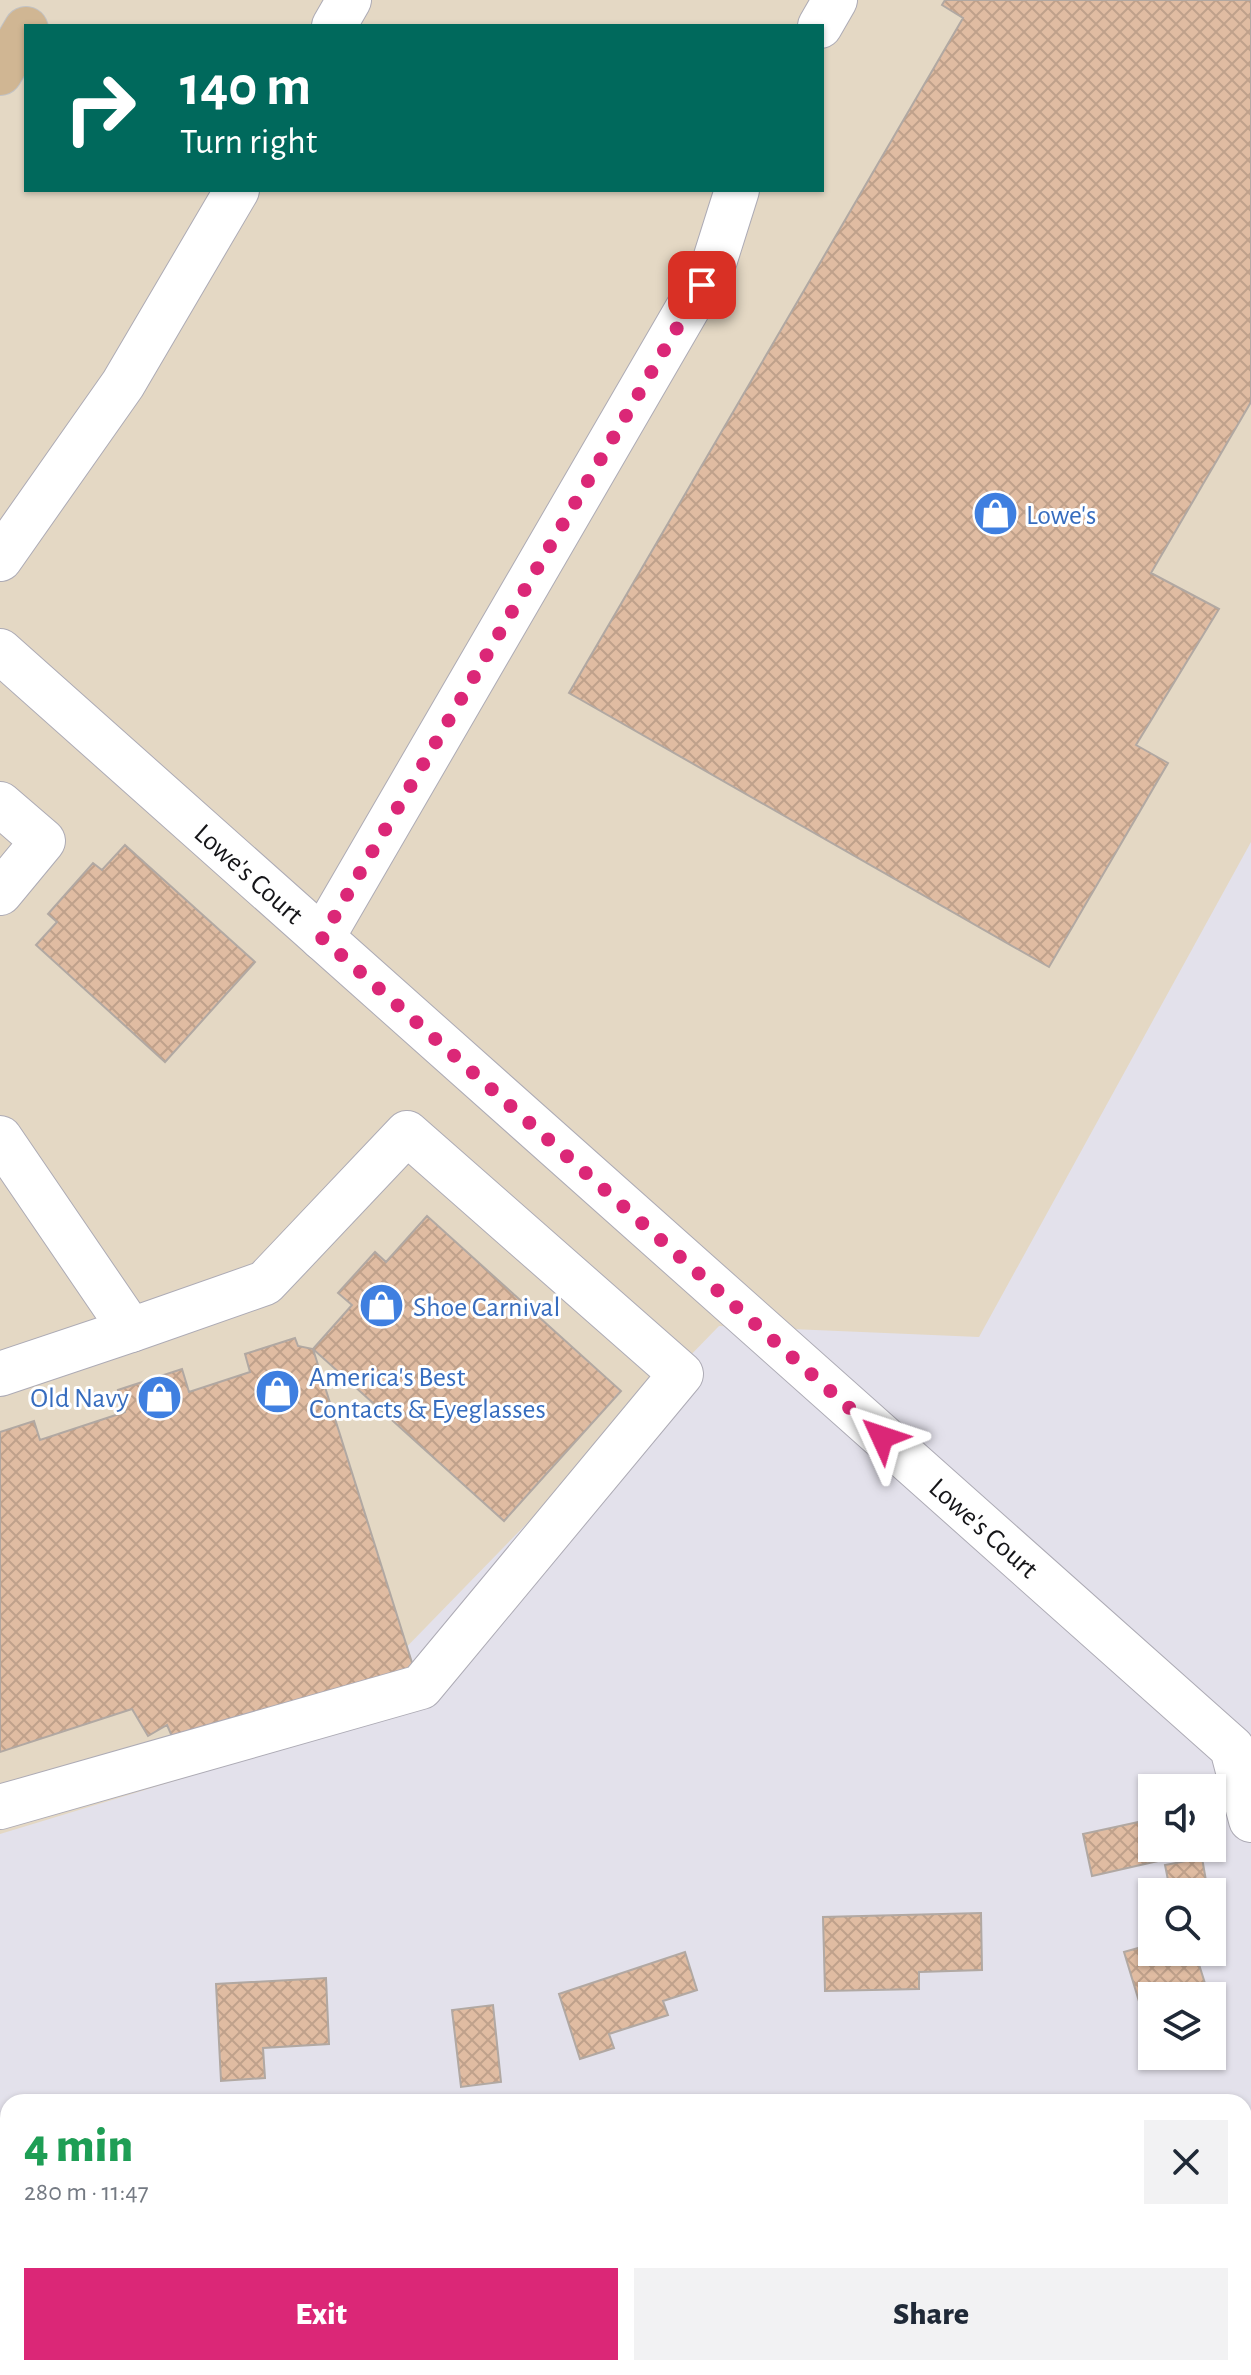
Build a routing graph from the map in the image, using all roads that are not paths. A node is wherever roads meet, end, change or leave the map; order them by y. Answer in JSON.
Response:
{"nodes":[{"id":1,"x":43,"y":0,"type":"edge"},
{"id":2,"x":349,"y":0,"type":"edge"},
{"id":3,"x":835,"y":0,"type":"edge"},
{"id":4,"x":29,"y":24,"type":"edge"},
{"id":5,"x":335,"y":24,"type":"edge"},
{"id":6,"x":821,"y":24,"type":"edge"},
{"id":7,"x":24,"y":33,"type":"edge"},
{"id":8,"x":0,"y":73,"type":"edge"},
{"id":9,"x":236,"y":192,"type":"edge"},
{"id":10,"x":736,"y":192,"type":"edge"},
{"id":11,"x":0,"y":559,"type":"edge"},
{"id":12,"x":0,"y":651,"type":"edge"},
{"id":13,"x":0,"y":804,"type":"edge"},
{"id":14,"x":0,"y":893,"type":"edge"},
{"id":15,"x":322,"y":938,"type":"junction"},
{"id":16,"x":0,"y":1138,"type":"edge"},
{"id":17,"x":131,"y":1330,"type":"junction"},
{"id":18,"x":0,"y":1374,"type":"edge"},
{"id":19,"x":0,"y":1807,"type":"edge"},
{"id":20,"x":1251,"y":1820,"type":"edge"}],
"edges":[{"from":1,"to":4,"type":"main road"},
{"from":2,"to":5,"type":"street"},
{"from":3,"to":6,"type":"street"},
{"from":7,"to":8,"type":"main road"},
{"from":9,"to":11,"type":"street"},
{"from":10,"to":15,"type":"street"},
{"from":12,"to":15,"type":"street","name":"Lowe's Court"},
{"from":13,"to":14,"type":"street"},
{"from":15,"to":20,"type":"street","name":"Lowe's Court"},
{"from":16,"to":17,"type":"street"},
{"from":17,"to":18,"type":"street"},
{"from":17,"to":19,"type":"street"}]}
